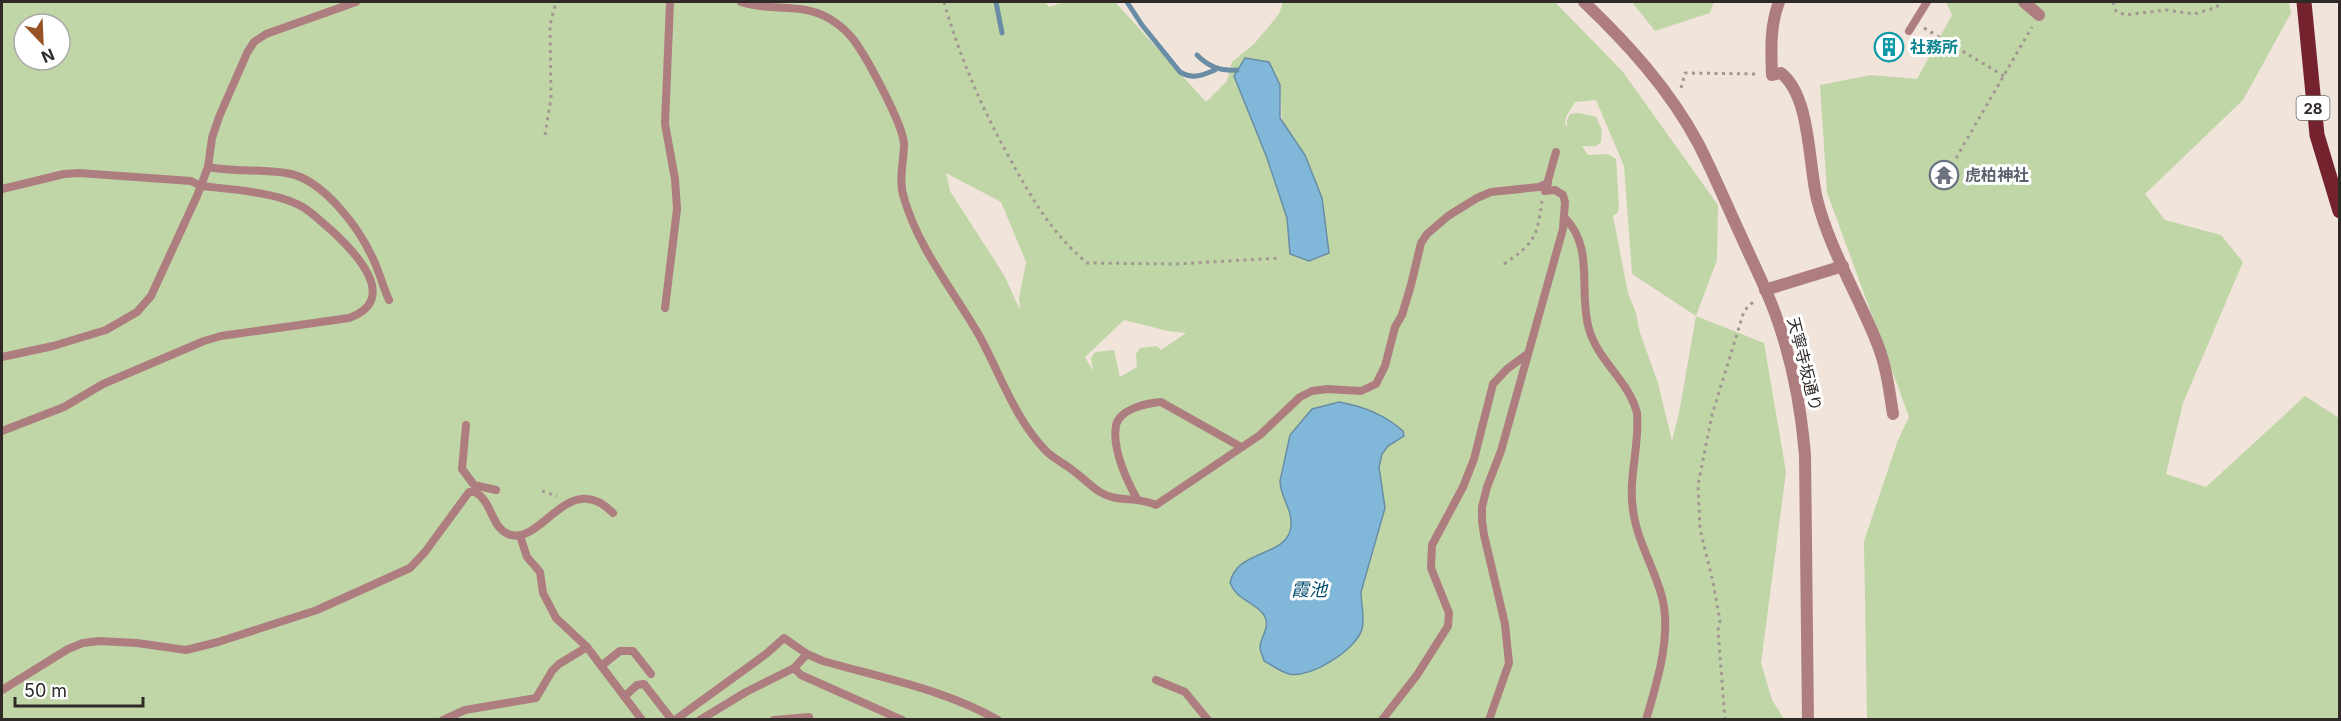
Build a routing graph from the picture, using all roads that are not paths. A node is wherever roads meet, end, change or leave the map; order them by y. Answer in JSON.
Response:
{"nodes":[{"id":1,"x":356,"y":2,"type":"edge"},
{"id":2,"x":670,"y":2,"type":"edge"},
{"id":3,"x":741,"y":2,"type":"edge"},
{"id":4,"x":1584,"y":2,"type":"edge"},
{"id":5,"x":1779,"y":2,"type":"edge"},
{"id":6,"x":1927,"y":2,"type":"edge"},
{"id":7,"x":2024,"y":2,"type":"edge"},
{"id":8,"x":2304,"y":2,"type":"edge"},
{"id":9,"x":2039,"y":15,"type":"road end"},
{"id":10,"x":1909,"y":31,"type":"dead end"},
{"id":11,"x":1556,"y":152,"type":"dead end"},
{"id":12,"x":208,"y":167,"type":"junction"},
{"id":13,"x":201,"y":186,"type":"junction"},
{"id":14,"x":1546,"y":187,"type":"junction"},
{"id":15,"x":2,"y":189,"type":"edge"},
{"id":16,"x":2340,"y":212,"type":"edge"},
{"id":17,"x":1564,"y":218,"type":"junction"},
{"id":18,"x":1843,"y":266,"type":"junction"},
{"id":19,"x":1765,"y":290,"type":"junction"},
{"id":20,"x":389,"y":300,"type":"dead end"},
{"id":21,"x":665,"y":308,"type":"dead end"},
{"id":22,"x":1526,"y":355,"type":"junction"},
{"id":23,"x":2,"y":357,"type":"edge"},
{"id":24,"x":1893,"y":414,"type":"dead end"},
{"id":25,"x":466,"y":425,"type":"dead end"},
{"id":26,"x":2,"y":431,"type":"edge"},
{"id":27,"x":1241,"y":447,"type":"junction"},
{"id":28,"x":468,"y":478,"type":"junction"},
{"id":29,"x":496,"y":490,"type":"dead end"},
{"id":30,"x":468,"y":492,"type":"junction"},
{"id":31,"x":1137,"y":499,"type":"junction"},
{"id":32,"x":613,"y":513,"type":"dead end"},
{"id":33,"x":520,"y":536,"type":"junction"},
{"id":34,"x":587,"y":647,"type":"junction"},
{"id":35,"x":807,"y":654,"type":"junction"},
{"id":36,"x":602,"y":666,"type":"junction"},
{"id":37,"x":794,"y":668,"type":"junction"},
{"id":38,"x":651,"y":674,"type":"dead end"},
{"id":39,"x":1156,"y":680,"type":"dead end"},
{"id":40,"x":2,"y":690,"type":"edge"},
{"id":41,"x":625,"y":696,"type":"junction"},
{"id":42,"x":809,"y":717,"type":"dead end"},
{"id":43,"x":443,"y":720,"type":"edge"},
{"id":44,"x":642,"y":720,"type":"edge"},
{"id":45,"x":674,"y":720,"type":"edge"},
{"id":46,"x":700,"y":720,"type":"edge"},
{"id":47,"x":774,"y":720,"type":"edge"},
{"id":48,"x":902,"y":720,"type":"edge"},
{"id":49,"x":998,"y":720,"type":"edge"},
{"id":50,"x":1208,"y":720,"type":"edge"},
{"id":51,"x":1382,"y":720,"type":"edge"},
{"id":52,"x":1489,"y":720,"type":"edge"},
{"id":53,"x":1646,"y":720,"type":"edge"},
{"id":54,"x":1808,"y":720,"type":"edge"}],
"edges":[{"from":1,"to":12,"type":"lane"},
{"from":2,"to":21,"type":"lane"},
{"from":3,"to":31,"type":"lane"},
{"from":4,"to":19,"type":"street","name":"天寧寺坂通り"},
{"from":5,"to":18,"type":"street"},
{"from":6,"to":10,"type":"lane"},
{"from":7,"to":9,"type":"street"},
{"from":8,"to":16,"type":"main road","number":"28"},
{"from":11,"to":14,"type":"lane"},
{"from":12,"to":13,"type":"lane"},
{"from":12,"to":20,"type":"lane"},
{"from":13,"to":15,"type":"lane"},
{"from":13,"to":23,"type":"lane"},
{"from":13,"to":26,"type":"lane"},
{"from":14,"to":17,"type":"lane"},
{"from":14,"to":27,"type":"lane"},
{"from":17,"to":22,"type":"lane"},
{"from":17,"to":53,"type":"lane"},
{"from":18,"to":19,"type":"street"},
{"from":18,"to":24,"type":"street"},
{"from":19,"to":54,"type":"street","name":"天寧寺坂通り"},
{"from":22,"to":51,"type":"lane"},
{"from":22,"to":52,"type":"lane"},
{"from":25,"to":28,"type":"lane"},
{"from":27,"to":31,"type":"lane"},
{"from":27,"to":31,"type":"lane"},
{"from":28,"to":29,"type":"lane"},
{"from":28,"to":30,"type":"lane"},
{"from":30,"to":33,"type":"lane"},
{"from":30,"to":40,"type":"lane"},
{"from":32,"to":33,"type":"lane"},
{"from":33,"to":34,"type":"lane"},
{"from":34,"to":36,"type":"lane"},
{"from":34,"to":43,"type":"lane"},
{"from":35,"to":37,"type":"lane"},
{"from":35,"to":45,"type":"lane"},
{"from":35,"to":49,"type":"lane"},
{"from":36,"to":38,"type":"lane"},
{"from":36,"to":41,"type":"lane"},
{"from":37,"to":46,"type":"lane"},
{"from":37,"to":48,"type":"lane"},
{"from":39,"to":50,"type":"lane"},
{"from":41,"to":44,"type":"lane"},
{"from":41,"to":45,"type":"lane"},
{"from":42,"to":47,"type":"lane"}]}
